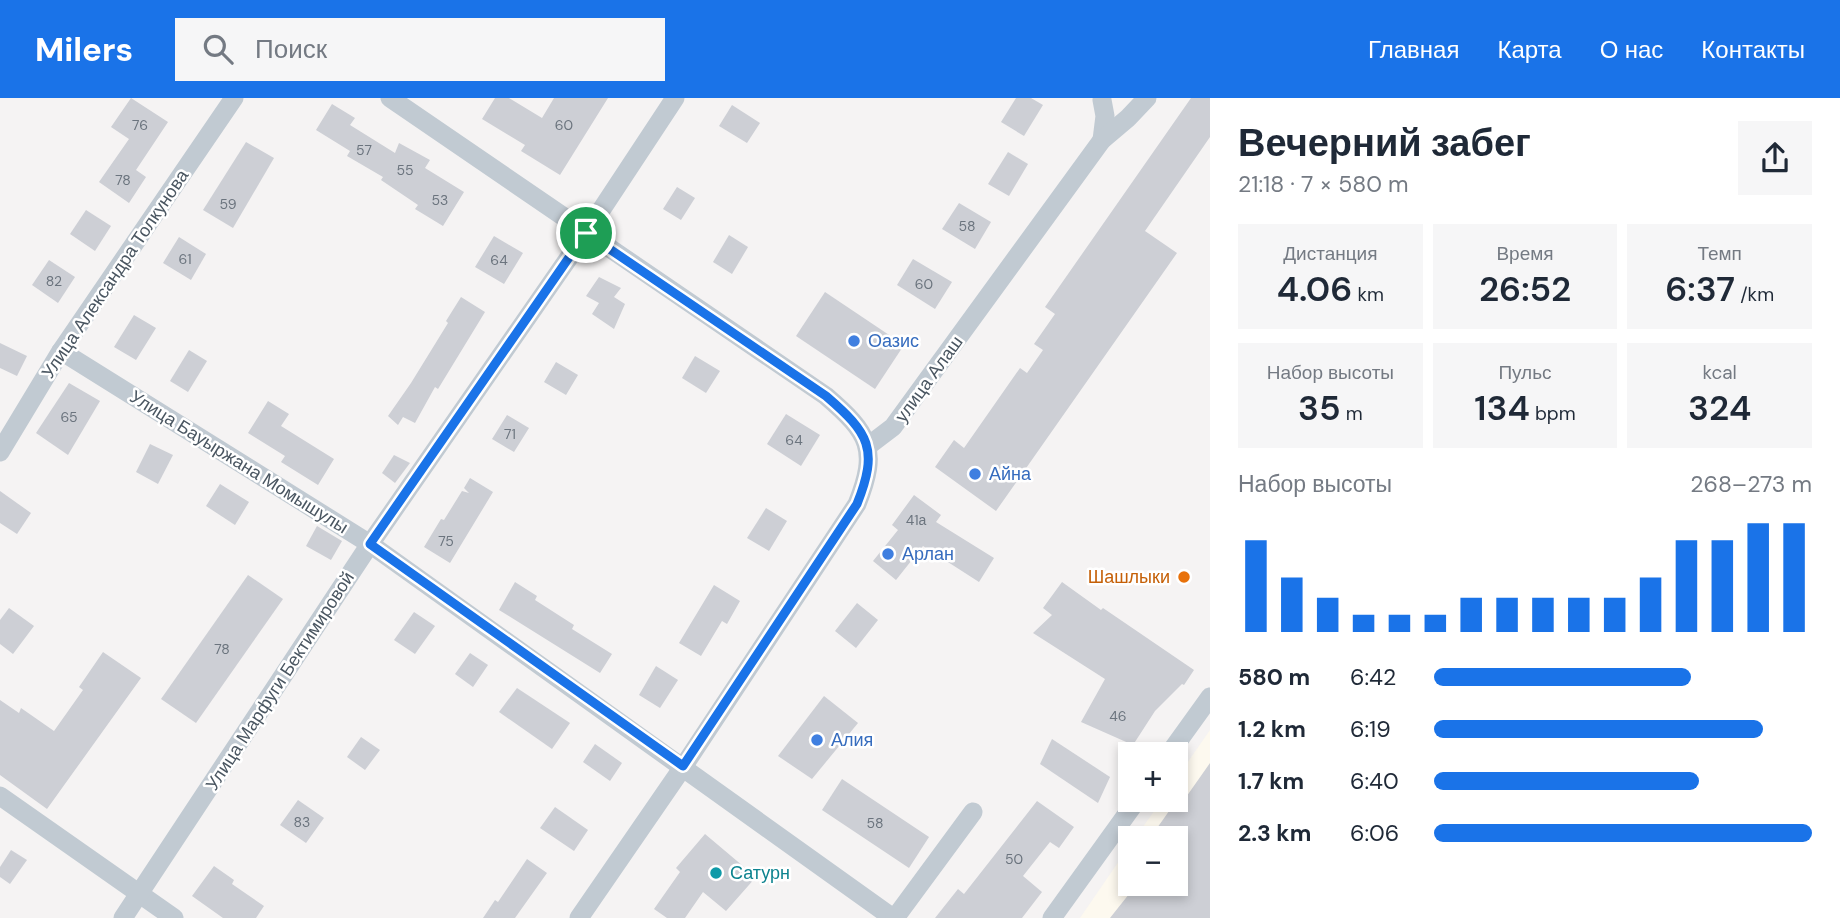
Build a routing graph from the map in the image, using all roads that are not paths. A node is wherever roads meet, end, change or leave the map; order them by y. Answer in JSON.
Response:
{"nodes":[{"id":1,"x":234,"y":98,"type":"edge"},
{"id":2,"x":390,"y":98,"type":"edge"},
{"id":3,"x":675,"y":98,"type":"edge"},
{"id":4,"x":1147,"y":98,"type":"edge"},
{"id":5,"x":1100,"y":99,"type":"edge"},
{"id":6,"x":1128,"y":118,"type":"junction"},
{"id":7,"x":1102,"y":140,"type":"junction"},
{"id":8,"x":586,"y":233,"type":"junction"},
{"id":9,"x":61,"y":351,"type":"junction"},
{"id":10,"x":868,"y":446,"type":"junction"},
{"id":11,"x":0,"y":452,"type":"edge"},
{"id":12,"x":370,"y":544,"type":"junction"},
{"id":13,"x":1210,"y":697,"type":"edge"},
{"id":14,"x":1178,"y":742,"type":"edge"},
{"id":15,"x":683,"y":766,"type":"junction"},
{"id":16,"x":0,"y":796,"type":"edge"},
{"id":17,"x":973,"y":812,"type":"dead end"},
{"id":18,"x":1127,"y":812,"type":"edge"},
{"id":19,"x":140,"y":893,"type":"junction"},
{"id":20,"x":123,"y":918,"type":"edge"},
{"id":21,"x":174,"y":918,"type":"edge"},
{"id":22,"x":579,"y":918,"type":"edge"},
{"id":23,"x":894,"y":918,"type":"edge"},
{"id":24,"x":1052,"y":918,"type":"edge"}],
"edges":[{"from":1,"to":9,"type":"street","name":"Улица Александра Толкунова"},
{"from":2,"to":8,"type":"street"},
{"from":3,"to":8,"type":"street","name":"Улица Марфуги Бектимировой"},
{"from":4,"to":6,"type":"street","name":"улица Алаш"},
{"from":5,"to":6,"type":"street"},
{"from":5,"to":7,"type":"street"},
{"from":6,"to":7,"type":"street","name":"улица Алаш"},
{"from":7,"to":10,"type":"street","name":"улица Алаш"},
{"from":8,"to":10,"type":"street"},
{"from":8,"to":12,"type":"street","name":"Улица Марфуги Бектимировой"},
{"from":9,"to":11,"type":"street","name":"Улица Александра Толкунова"},
{"from":9,"to":12,"type":"street","name":"Улица Бауыржана Момышулы"},
{"from":10,"to":15,"type":"street"},
{"from":12,"to":15,"type":"street","name":"Улица Бауыржана Момышулы"},
{"from":12,"to":19,"type":"street","name":"Улица Марфуги Бектимировой"},
{"from":13,"to":14,"type":"street"},
{"from":15,"to":22,"type":"street"},
{"from":15,"to":23,"type":"street","name":"Улица Бауыржана Момышулы"},
{"from":16,"to":19,"type":"street"},
{"from":17,"to":23,"type":"street"},
{"from":18,"to":24,"type":"street"},
{"from":19,"to":20,"type":"street","name":"Улица Марфуги Бектимировой"},
{"from":19,"to":21,"type":"street"}]}
